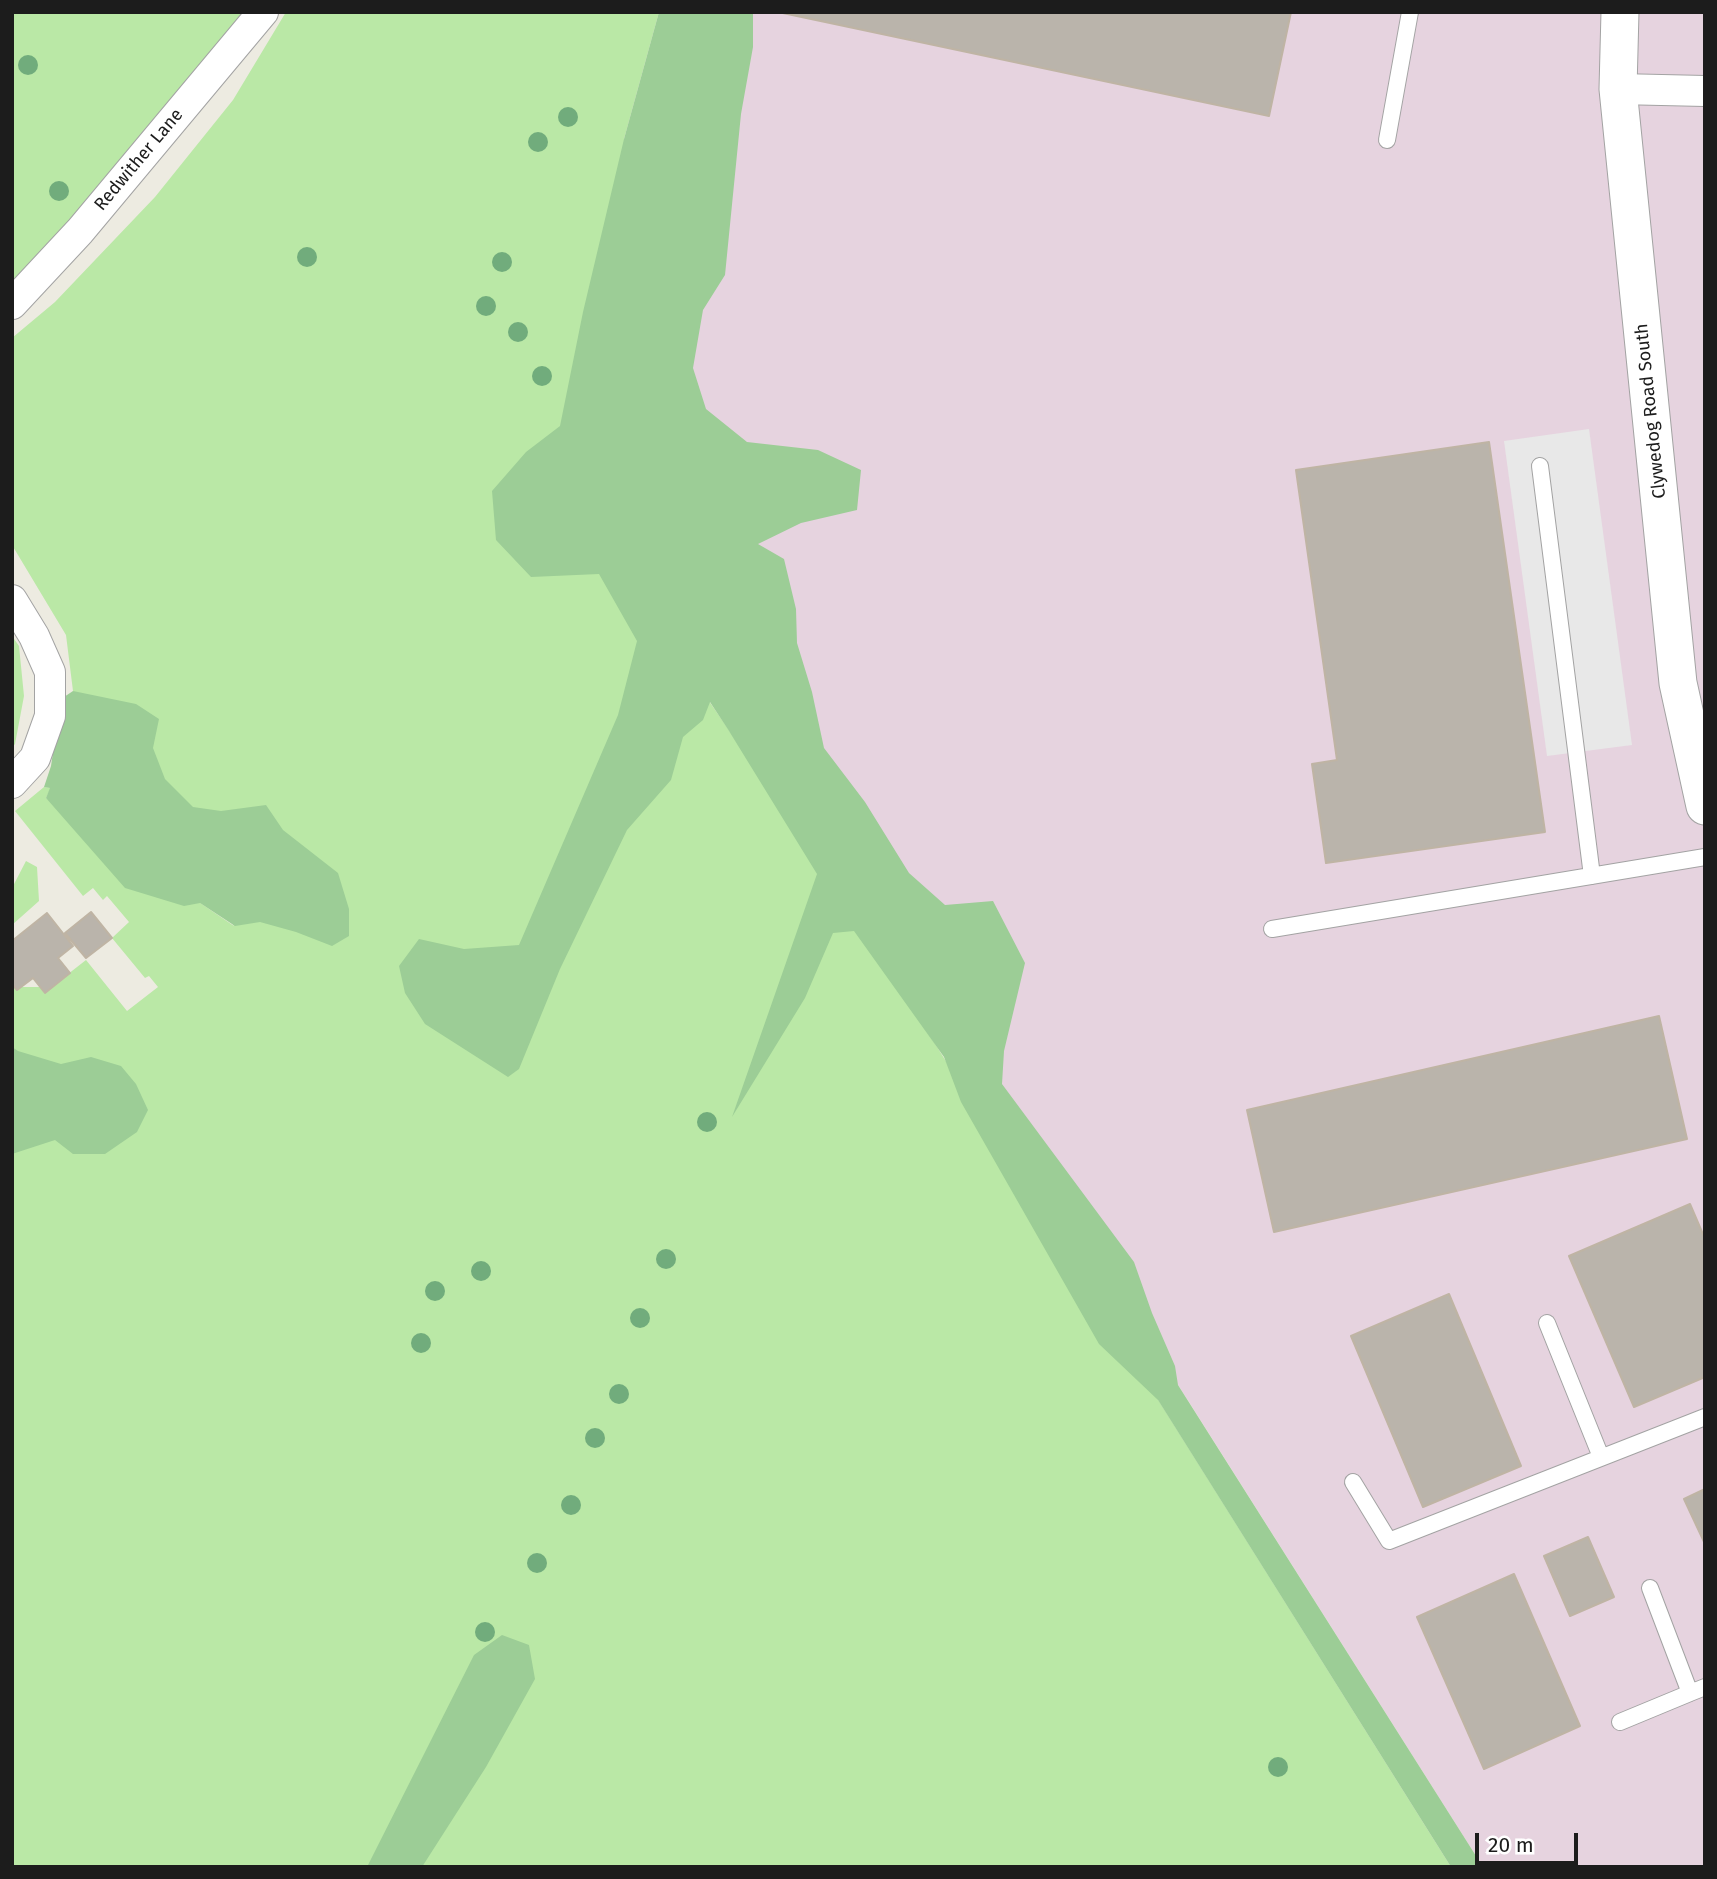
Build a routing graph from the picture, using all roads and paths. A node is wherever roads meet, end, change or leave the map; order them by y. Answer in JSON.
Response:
{"nodes":[{"id":1,"x":263,"y":12,"type":"edge"},
{"id":2,"x":1410,"y":12,"type":"edge"},
{"id":3,"x":1620,"y":12,"type":"edge"},
{"id":4,"x":1618,"y":89,"type":"junction"},
{"id":5,"x":1705,"y":91,"type":"edge"},
{"id":6,"x":1387,"y":140,"type":"dead end"},
{"id":7,"x":12,"y":304,"type":"edge"},
{"id":8,"x":1540,"y":466,"type":"dead end"},
{"id":9,"x":12,"y":600,"type":"edge"},
{"id":10,"x":12,"y":783,"type":"edge"},
{"id":11,"x":1705,"y":806,"type":"edge"},
{"id":12,"x":1705,"y":857,"type":"edge"},
{"id":13,"x":1592,"y":876,"type":"junction"},
{"id":14,"x":1272,"y":929,"type":"dead end"},
{"id":15,"x":1547,"y":1323,"type":"dead end"},
{"id":16,"x":1705,"y":1417,"type":"edge"},
{"id":17,"x":1601,"y":1457,"type":"junction"},
{"id":18,"x":1353,"y":1482,"type":"dead end"},
{"id":19,"x":1650,"y":1588,"type":"dead end"},
{"id":20,"x":1697,"y":1690,"type":"edge"},
{"id":21,"x":1620,"y":1723,"type":"dead end"}],
"edges":[{"from":1,"to":7,"type":"street","name":"Redwither Lane"},
{"from":2,"to":6,"type":"lane"},
{"from":3,"to":4,"type":"street","name":"Clywedog Road South"},
{"from":4,"to":5,"type":"street"},
{"from":4,"to":11,"type":"street","name":"Clywedog Road South"},
{"from":8,"to":13,"type":"lane"},
{"from":9,"to":10,"type":"street"},
{"from":12,"to":13,"type":"lane"},
{"from":13,"to":14,"type":"lane"},
{"from":15,"to":17,"type":"lane"},
{"from":16,"to":17,"type":"lane"},
{"from":17,"to":18,"type":"lane"},
{"from":19,"to":20,"type":"lane"},
{"from":20,"to":21,"type":"lane"}]}
